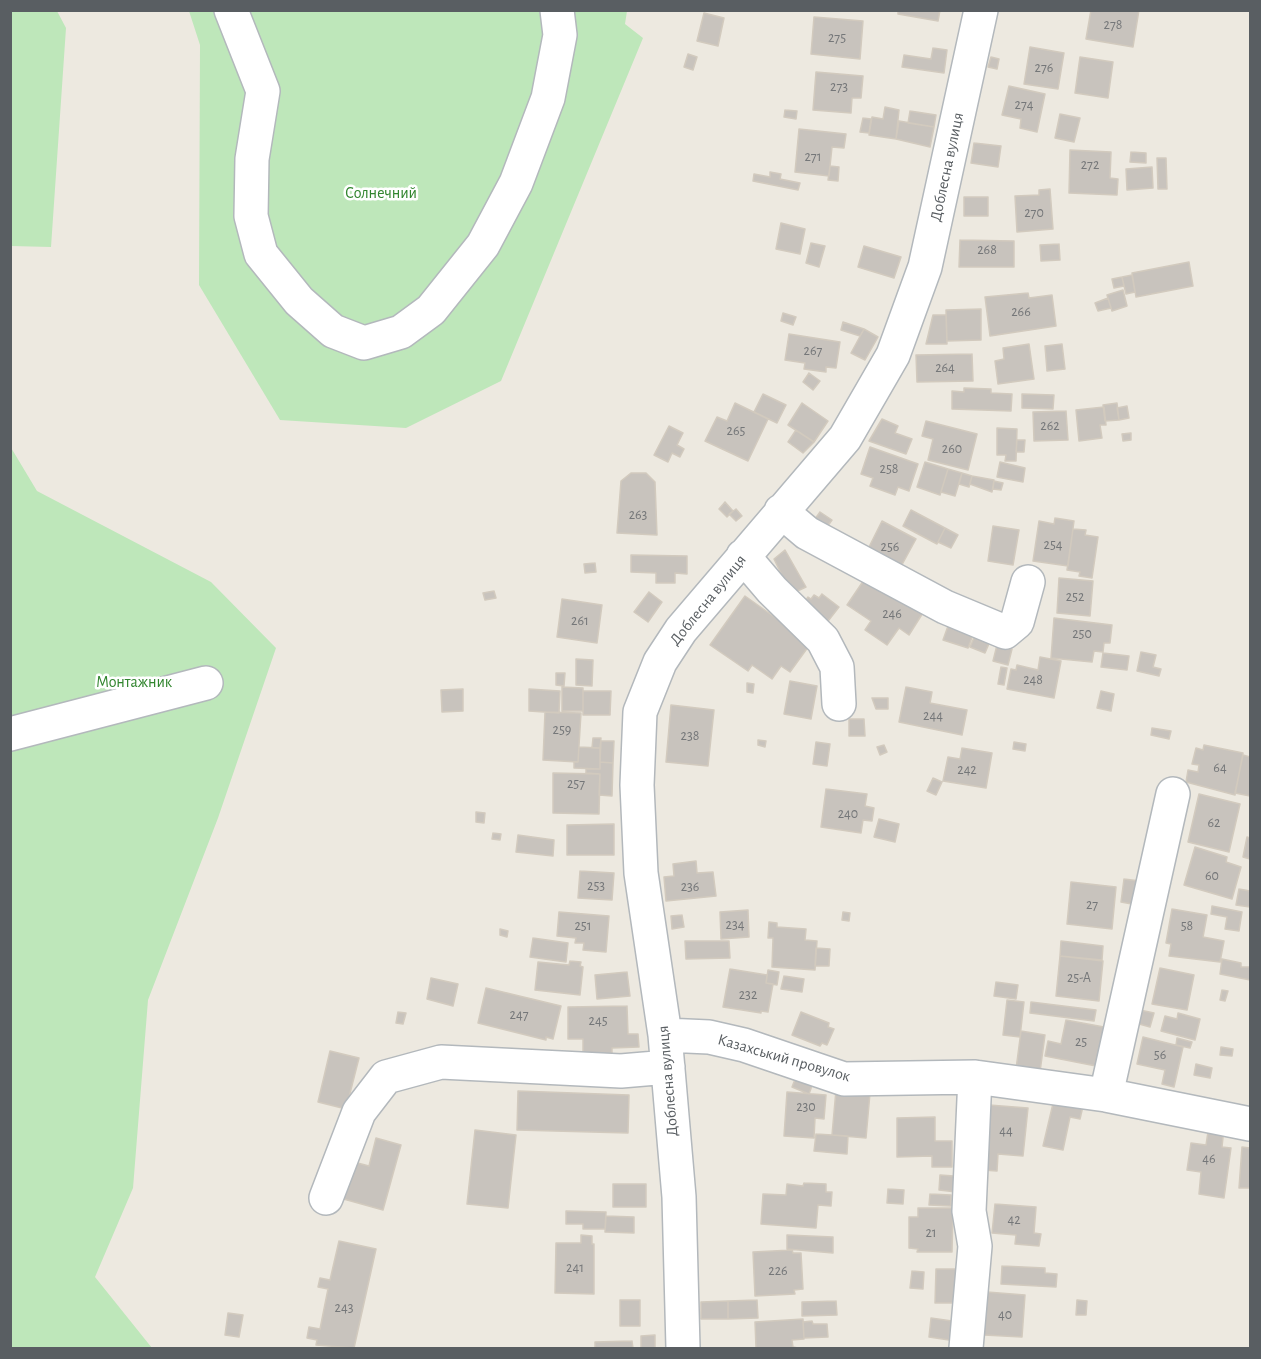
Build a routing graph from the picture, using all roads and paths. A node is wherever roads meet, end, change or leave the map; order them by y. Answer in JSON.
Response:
{"nodes":[{"id":1,"x":231,"y":10,"type":"edge"},
{"id":2,"x":557,"y":10,"type":"edge"},
{"id":3,"x":981,"y":10,"type":"edge"},
{"id":4,"x":781,"y":511,"type":"junction"},
{"id":5,"x":743,"y":556,"type":"junction"},
{"id":6,"x":1028,"y":582,"type":"dead end"},
{"id":7,"x":206,"y":683,"type":"dead end"},
{"id":8,"x":839,"y":704,"type":"dead end"},
{"id":9,"x":10,"y":734,"type":"edge"},
{"id":10,"x":1173,"y":794,"type":"dead end"},
{"id":11,"x":665,"y":1035,"type":"junction"},
{"id":12,"x":668,"y":1067,"type":"junction"},
{"id":13,"x":975,"y":1077,"type":"junction"},
{"id":14,"x":1106,"y":1095,"type":"junction"},
{"id":15,"x":1251,"y":1124,"type":"edge"},
{"id":16,"x":326,"y":1198,"type":"dead end"},
{"id":17,"x":683,"y":1348,"type":"edge"},
{"id":18,"x":966,"y":1348,"type":"edge"}],
"edges":[{"from":1,"to":2,"type":"street"},
{"from":3,"to":4,"type":"street","name":"Доблесна вулиця"},
{"from":4,"to":5,"type":"street","name":"Доблесна вулиця"},
{"from":4,"to":6,"type":"street"},
{"from":5,"to":8,"type":"street"},
{"from":5,"to":11,"type":"street","name":"Доблесна вулиця"},
{"from":7,"to":9,"type":"street"},
{"from":10,"to":14,"type":"street"},
{"from":11,"to":12,"type":"street","name":"Доблесна вулиця"},
{"from":11,"to":13,"type":"street","name":"Казахський провулок"},
{"from":12,"to":16,"type":"street"},
{"from":12,"to":17,"type":"street","name":"Доблесна вулиця"},
{"from":13,"to":14,"type":"street","name":"Казахський провулок"},
{"from":13,"to":18,"type":"street"},
{"from":14,"to":15,"type":"street","name":"Казахський провулок"}]}
